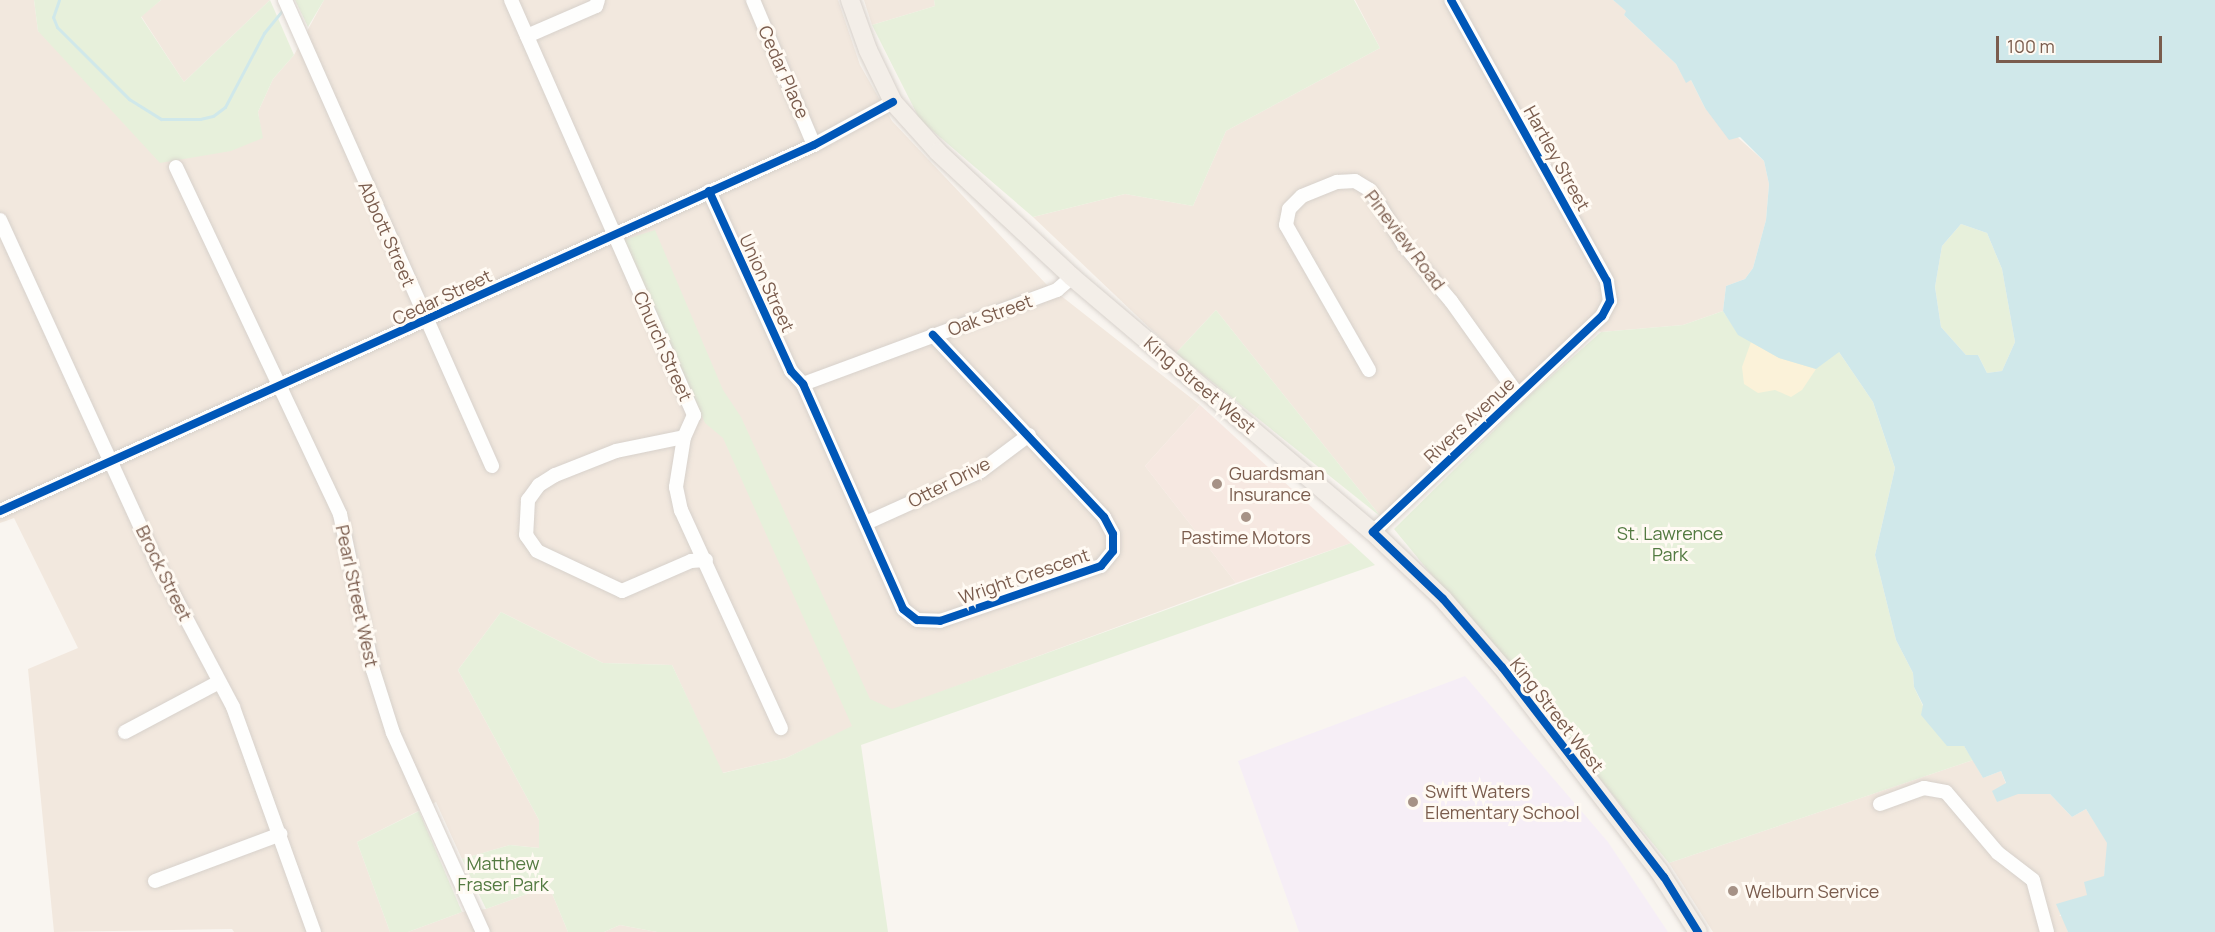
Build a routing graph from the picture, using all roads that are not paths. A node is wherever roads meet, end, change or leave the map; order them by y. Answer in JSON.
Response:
{"nodes":[{"id":1,"x":285,"y":0,"type":"edge"},
{"id":2,"x":511,"y":0,"type":"edge"},
{"id":3,"x":598,"y":0,"type":"edge"},
{"id":4,"x":753,"y":0,"type":"edge"},
{"id":5,"x":850,"y":0,"type":"edge"},
{"id":6,"x":1451,"y":0,"type":"edge"},
{"id":7,"x":527,"y":36,"type":"junction"},
{"id":8,"x":893,"y":102,"type":"junction"},
{"id":9,"x":814,"y":145,"type":"junction"},
{"id":10,"x":176,"y":167,"type":"dead end"},
{"id":11,"x":709,"y":191,"type":"junction"},
{"id":12,"x":0,"y":219,"type":"edge"},
{"id":13,"x":613,"y":235,"type":"junction"},
{"id":14,"x":1072,"y":277,"type":"junction"},
{"id":15,"x":426,"y":321,"type":"junction"},
{"id":16,"x":1586,"y":331,"type":"joint"},
{"id":17,"x":933,"y":335,"type":"junction"},
{"id":18,"x":1369,"y":370,"type":"dead end"},
{"id":19,"x":803,"y":384,"type":"junction"},
{"id":20,"x":279,"y":387,"type":"junction"},
{"id":21,"x":1518,"y":395,"type":"junction"},
{"id":22,"x":1029,"y":435,"type":"junction"},
{"id":23,"x":684,"y":437,"type":"junction"},
{"id":24,"x":111,"y":463,"type":"junction"},
{"id":25,"x":492,"y":466,"type":"dead end"},
{"id":26,"x":0,"y":511,"type":"edge"},
{"id":27,"x":866,"y":523,"type":"junction"},
{"id":28,"x":1373,"y":532,"type":"junction"},
{"id":29,"x":706,"y":560,"type":"junction"},
{"id":30,"x":219,"y":682,"type":"junction"},
{"id":31,"x":781,"y":728,"type":"dead end"},
{"id":32,"x":125,"y":732,"type":"dead end"},
{"id":33,"x":1880,"y":804,"type":"dead end"},
{"id":34,"x":281,"y":834,"type":"junction"},
{"id":35,"x":155,"y":881,"type":"dead end"},
{"id":36,"x":314,"y":932,"type":"edge"},
{"id":37,"x":483,"y":932,"type":"edge"},
{"id":38,"x":1698,"y":932,"type":"edge"},
{"id":39,"x":2047,"y":932,"type":"edge"}],
"edges":[{"from":1,"to":15,"type":"street","name":"Abbott Street"},
{"from":2,"to":7,"type":"street","name":"Church Street"},
{"from":3,"to":7,"type":"street"},
{"from":4,"to":9,"type":"street","name":"Cedar Place"},
{"from":5,"to":8,"type":"main road","name":"King Street West"},
{"from":6,"to":16,"type":"street","name":"Hartley Street"},
{"from":7,"to":13,"type":"street","name":"Church Street"},
{"from":8,"to":9,"type":"street","name":"Cedar Street"},
{"from":8,"to":14,"type":"main road","name":"King Street West"},
{"from":9,"to":11,"type":"street","name":"Cedar Street"},
{"from":10,"to":20,"type":"street","name":"Pearl Street West"},
{"from":11,"to":13,"type":"street","name":"Cedar Street"},
{"from":11,"to":19,"type":"street","name":"Union Street"},
{"from":12,"to":24,"type":"street","name":"Brock Street"},
{"from":13,"to":15,"type":"street","name":"Cedar Street"},
{"from":13,"to":23,"type":"street","name":"Church Street"},
{"from":14,"to":17,"type":"street","name":"Oak Street"},
{"from":14,"to":28,"type":"main road","name":"King Street West"},
{"from":15,"to":20,"type":"street","name":"Cedar Street"},
{"from":15,"to":25,"type":"street","name":"Abbott Street"},
{"from":16,"to":21,"type":"street","name":"Rivers Avenue"},
{"from":17,"to":19,"type":"street","name":"Oak Street"},
{"from":17,"to":22,"type":"street","name":"Wright Crescent"},
{"from":18,"to":21,"type":"street","name":"Pineview Road"},
{"from":19,"to":27,"type":"street","name":"Wright Crescent"},
{"from":20,"to":24,"type":"street","name":"Cedar Street"},
{"from":20,"to":37,"type":"street","name":"Pearl Street West"},
{"from":21,"to":28,"type":"street","name":"Rivers Avenue"},
{"from":22,"to":27,"type":"street","name":"Otter Drive"},
{"from":22,"to":27,"type":"street","name":"Wright Crescent"},
{"from":23,"to":29,"type":"street","name":"Church Street"},
{"from":23,"to":29,"type":"street"},
{"from":24,"to":26,"type":"street","name":"Cedar Street"},
{"from":24,"to":30,"type":"street","name":"Brock Street"},
{"from":28,"to":38,"type":"main road","name":"King Street West"},
{"from":29,"to":31,"type":"street","name":"Church Street"},
{"from":30,"to":32,"type":"street"},
{"from":30,"to":34,"type":"street","name":"Brock Street"},
{"from":33,"to":39,"type":"street"},
{"from":34,"to":35,"type":"street"},
{"from":34,"to":36,"type":"street","name":"Brock Street"}]}
